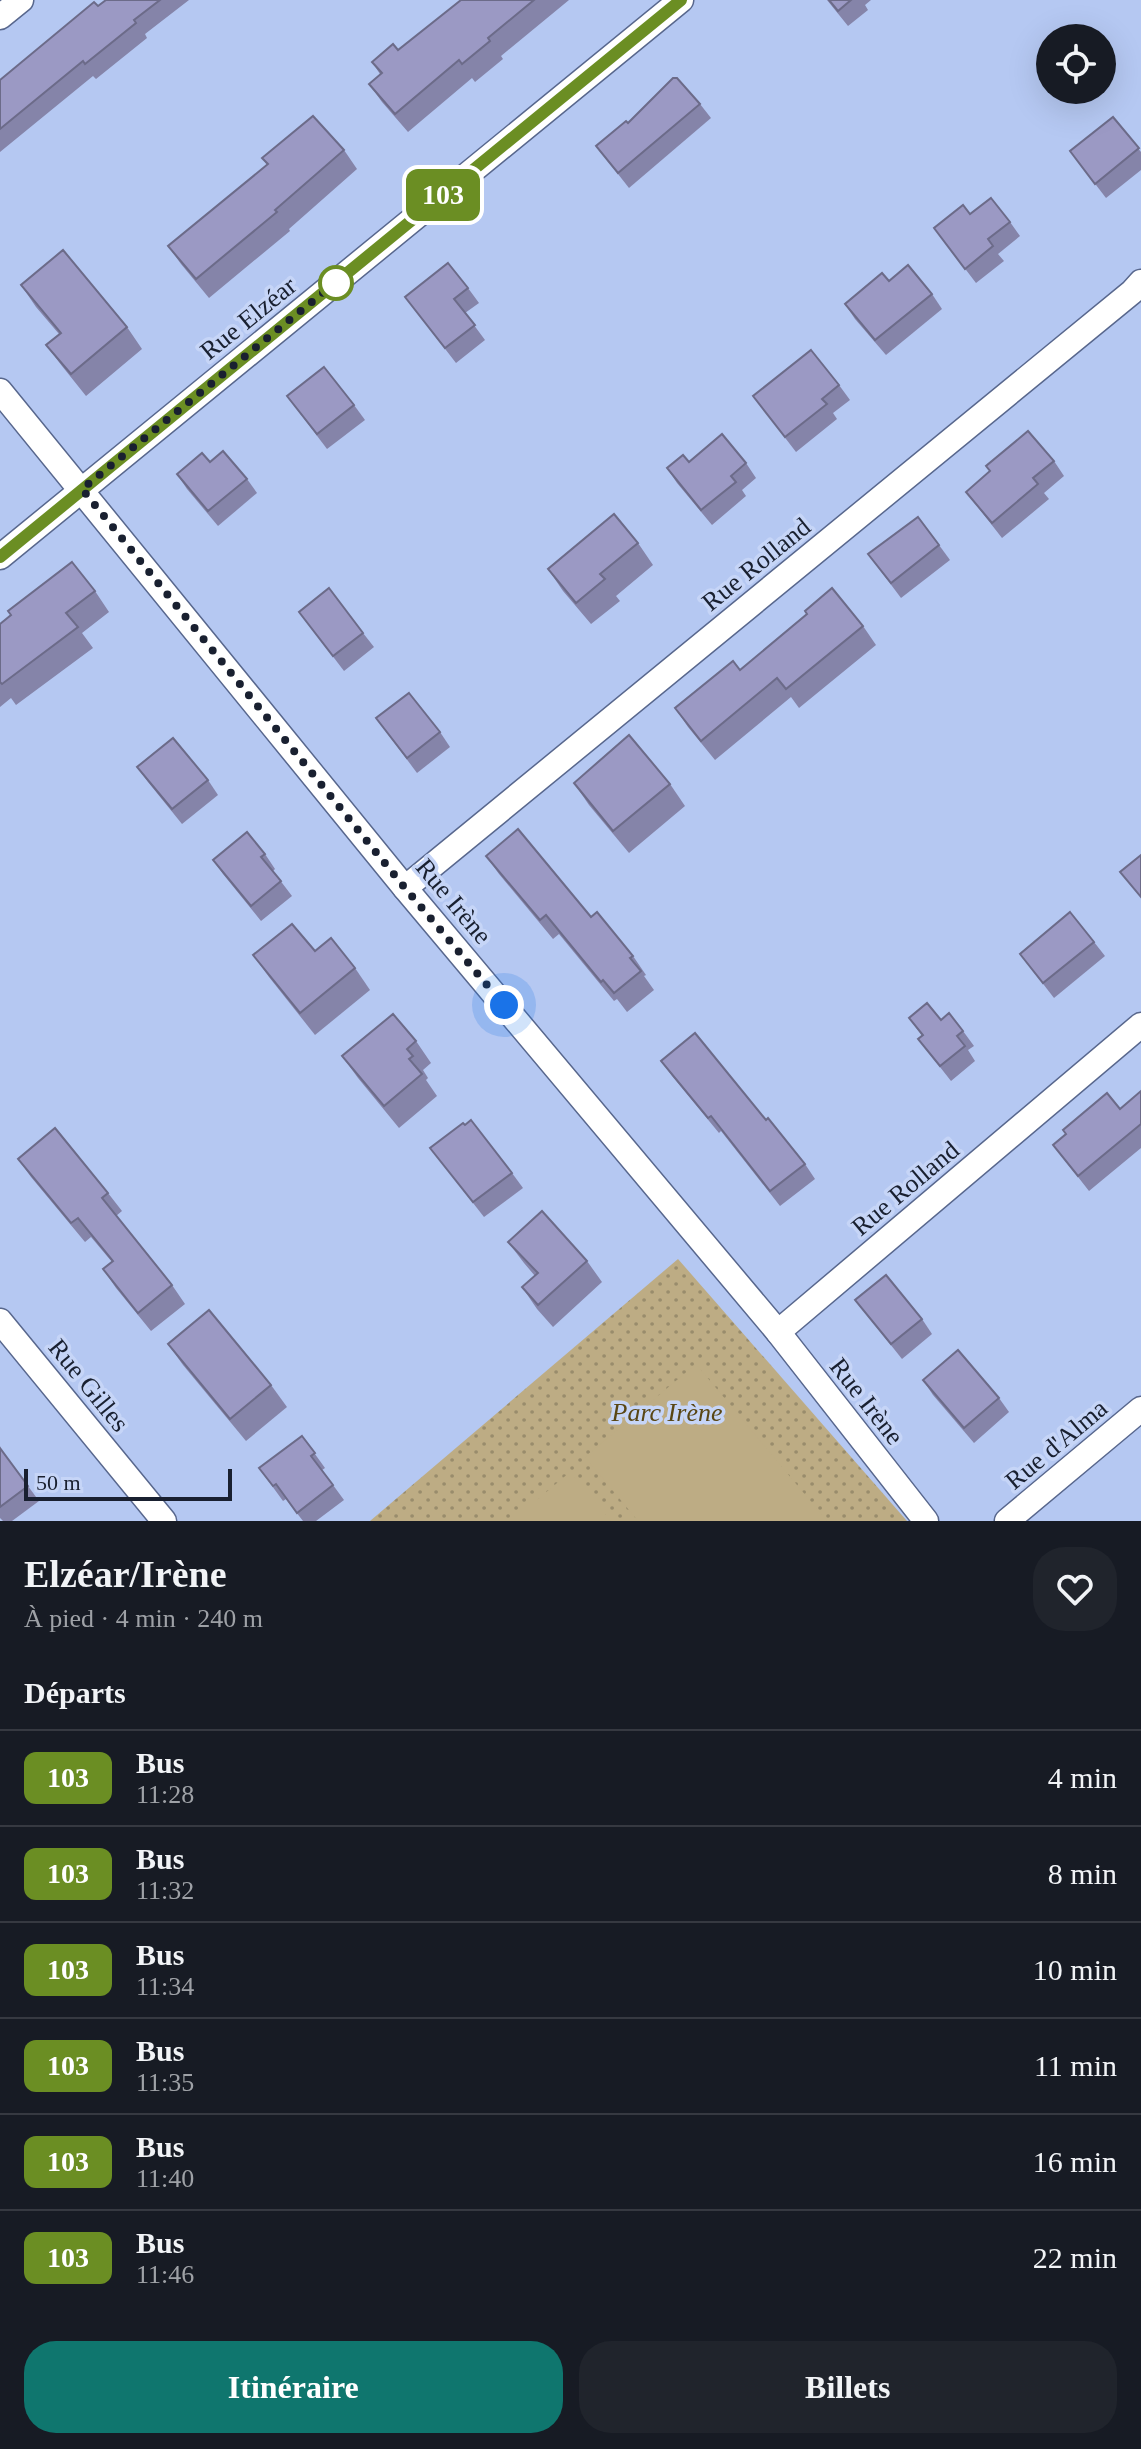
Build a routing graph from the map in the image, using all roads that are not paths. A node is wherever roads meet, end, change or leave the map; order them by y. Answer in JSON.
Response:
{"nodes":[{"id":1,"x":21,"y":0,"type":"edge"},
{"id":2,"x":681,"y":0,"type":"edge"},
{"id":3,"x":0,"y":17,"type":"edge"},
{"id":4,"x":1141,"y":282,"type":"edge"},
{"id":5,"x":0,"y":391,"type":"edge"},
{"id":6,"x":82,"y":489,"type":"junction"},
{"id":7,"x":0,"y":557,"type":"edge"},
{"id":8,"x":405,"y":888,"type":"junction"},
{"id":9,"x":1141,"y":1025,"type":"edge"},
{"id":10,"x":0,"y":1321,"type":"edge"},
{"id":11,"x":778,"y":1332,"type":"junction"},
{"id":12,"x":1141,"y":1409,"type":"edge"},
{"id":13,"x":164,"y":1521,"type":"edge"},
{"id":14,"x":926,"y":1521,"type":"edge"},
{"id":15,"x":1007,"y":1521,"type":"edge"}],
"edges":[{"from":1,"to":3,"type":"street"},
{"from":2,"to":6,"type":"street","name":"Rue Elzéar"},
{"from":4,"to":8,"type":"street","name":"Rue Rolland"},
{"from":5,"to":6,"type":"street","name":"Rue Irène"},
{"from":6,"to":7,"type":"street","name":"Rue Elzéar"},
{"from":6,"to":8,"type":"street","name":"Rue Irène"},
{"from":8,"to":11,"type":"street","name":"Rue Irène"},
{"from":9,"to":11,"type":"street","name":"Rue Rolland"},
{"from":10,"to":13,"type":"street","name":"Rue Gilles"},
{"from":11,"to":14,"type":"street","name":"Rue Irène"},
{"from":12,"to":15,"type":"street","name":"Rue d'Alma"}]}
